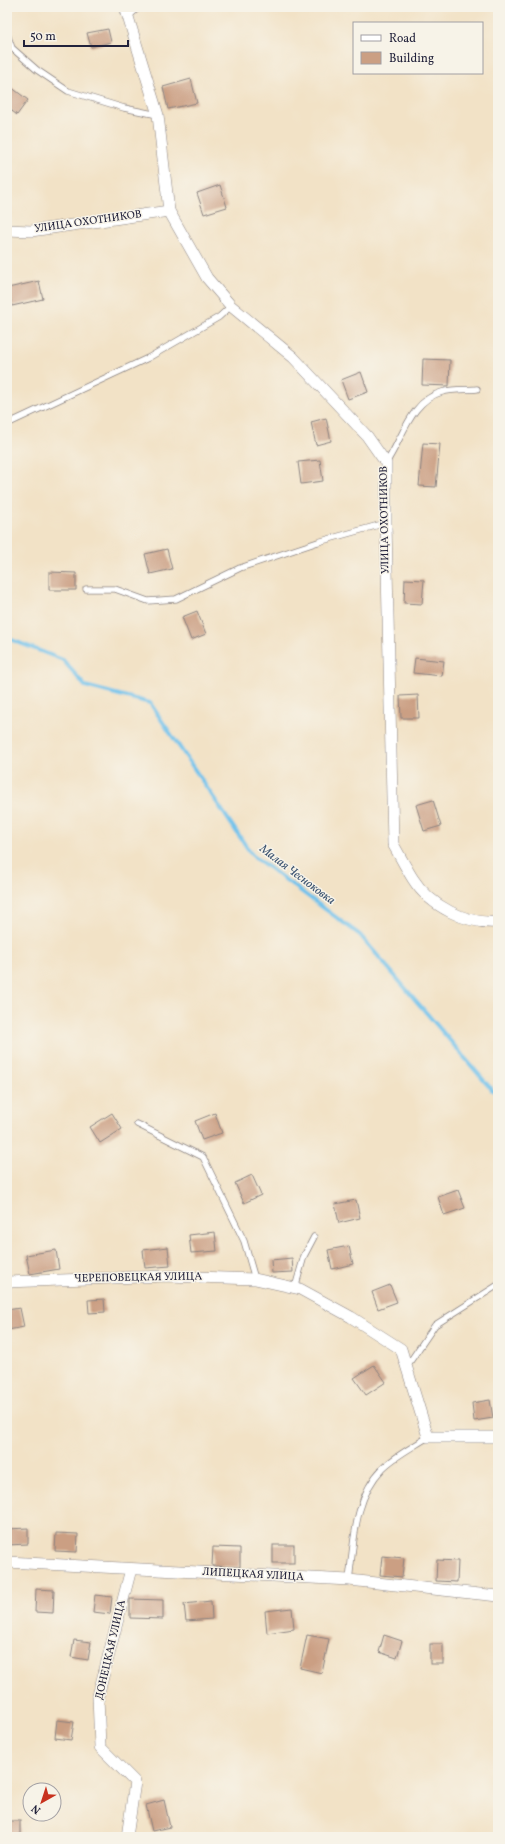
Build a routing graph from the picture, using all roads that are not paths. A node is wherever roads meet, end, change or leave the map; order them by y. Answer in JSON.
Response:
{"nodes":[{"id":1,"x":139,"y":7,"type":"edge"},
{"id":2,"x":126,"y":12,"type":"edge"},
{"id":3,"x":7,"y":34,"type":"edge"},
{"id":4,"x":158,"y":115,"type":"junction"},
{"id":5,"x":169,"y":211,"type":"junction"},
{"id":6,"x":7,"y":230,"type":"edge"},
{"id":7,"x":231,"y":306,"type":"junction"},
{"id":8,"x":476,"y":389,"type":"dead end"},
{"id":9,"x":7,"y":424,"type":"edge"},
{"id":10,"x":386,"y":463,"type":"junction"},
{"id":11,"x":386,"y":523,"type":"junction"},
{"id":12,"x":86,"y":588,"type":"dead end"},
{"id":13,"x":498,"y":922,"type":"edge"},
{"id":14,"x":137,"y":1124,"type":"dead end"},
{"id":15,"x":314,"y":1236,"type":"dead end"},
{"id":16,"x":255,"y":1279,"type":"junction"},
{"id":17,"x":7,"y":1282,"type":"edge"},
{"id":18,"x":498,"y":1285,"type":"edge"},
{"id":19,"x":296,"y":1288,"type":"junction"},
{"id":20,"x":406,"y":1366,"type":"junction"},
{"id":21,"x":428,"y":1436,"type":"junction"},
{"id":22,"x":498,"y":1437,"type":"edge"},
{"id":23,"x":7,"y":1562,"type":"edge"},
{"id":24,"x":130,"y":1569,"type":"junction"},
{"id":25,"x":349,"y":1580,"type":"junction"},
{"id":26,"x":498,"y":1596,"type":"edge"},
{"id":27,"x":127,"y":1837,"type":"edge"}],
"edges":[{"from":1,"to":2,"type":"lane"},
{"from":2,"to":4,"type":"street","name":"УЛИЦА ОХОТНИКОВ"},
{"from":3,"to":4,"type":"lane"},
{"from":4,"to":5,"type":"street","name":"УЛИЦА ОХОТНИКОВ"},
{"from":5,"to":6,"type":"street","name":"УЛИЦА ОХОТНИКОВ"},
{"from":5,"to":7,"type":"street","name":"УЛИЦА ОХОТНИКОВ"},
{"from":7,"to":9,"type":"lane"},
{"from":7,"to":10,"type":"street","name":"УЛИЦА ОХОТНИКОВ"},
{"from":8,"to":10,"type":"lane"},
{"from":10,"to":11,"type":"street","name":"УЛИЦА ОХОТНИКОВ"},
{"from":11,"to":12,"type":"lane"},
{"from":11,"to":13,"type":"street","name":"УЛИЦА ОХОТНИКОВ"},
{"from":14,"to":16,"type":"lane"},
{"from":15,"to":19,"type":"lane"},
{"from":16,"to":17,"type":"street","name":"ЧЕРЕПОВЕЦКАЯ УЛИЦА"},
{"from":16,"to":19,"type":"street","name":"ЧЕРЕПОВЕЦКАЯ УЛИЦА"},
{"from":18,"to":20,"type":"lane"},
{"from":19,"to":20,"type":"street","name":"ЧЕРЕПОВЕЦКАЯ УЛИЦА"},
{"from":20,"to":21,"type":"street","name":"ЧЕРЕПОВЕЦКАЯ УЛИЦА"},
{"from":21,"to":22,"type":"street"},
{"from":21,"to":25,"type":"lane"},
{"from":23,"to":24,"type":"street","name":"ЛИПЕЦКАЯ УЛИЦА"},
{"from":24,"to":25,"type":"street","name":"ЛИПЕЦКАЯ УЛИЦА"},
{"from":24,"to":27,"type":"street","name":"ДОНЕЦКАЯ УЛИЦА"},
{"from":25,"to":26,"type":"street","name":"ЛИПЕЦКАЯ УЛИЦА"}]}
